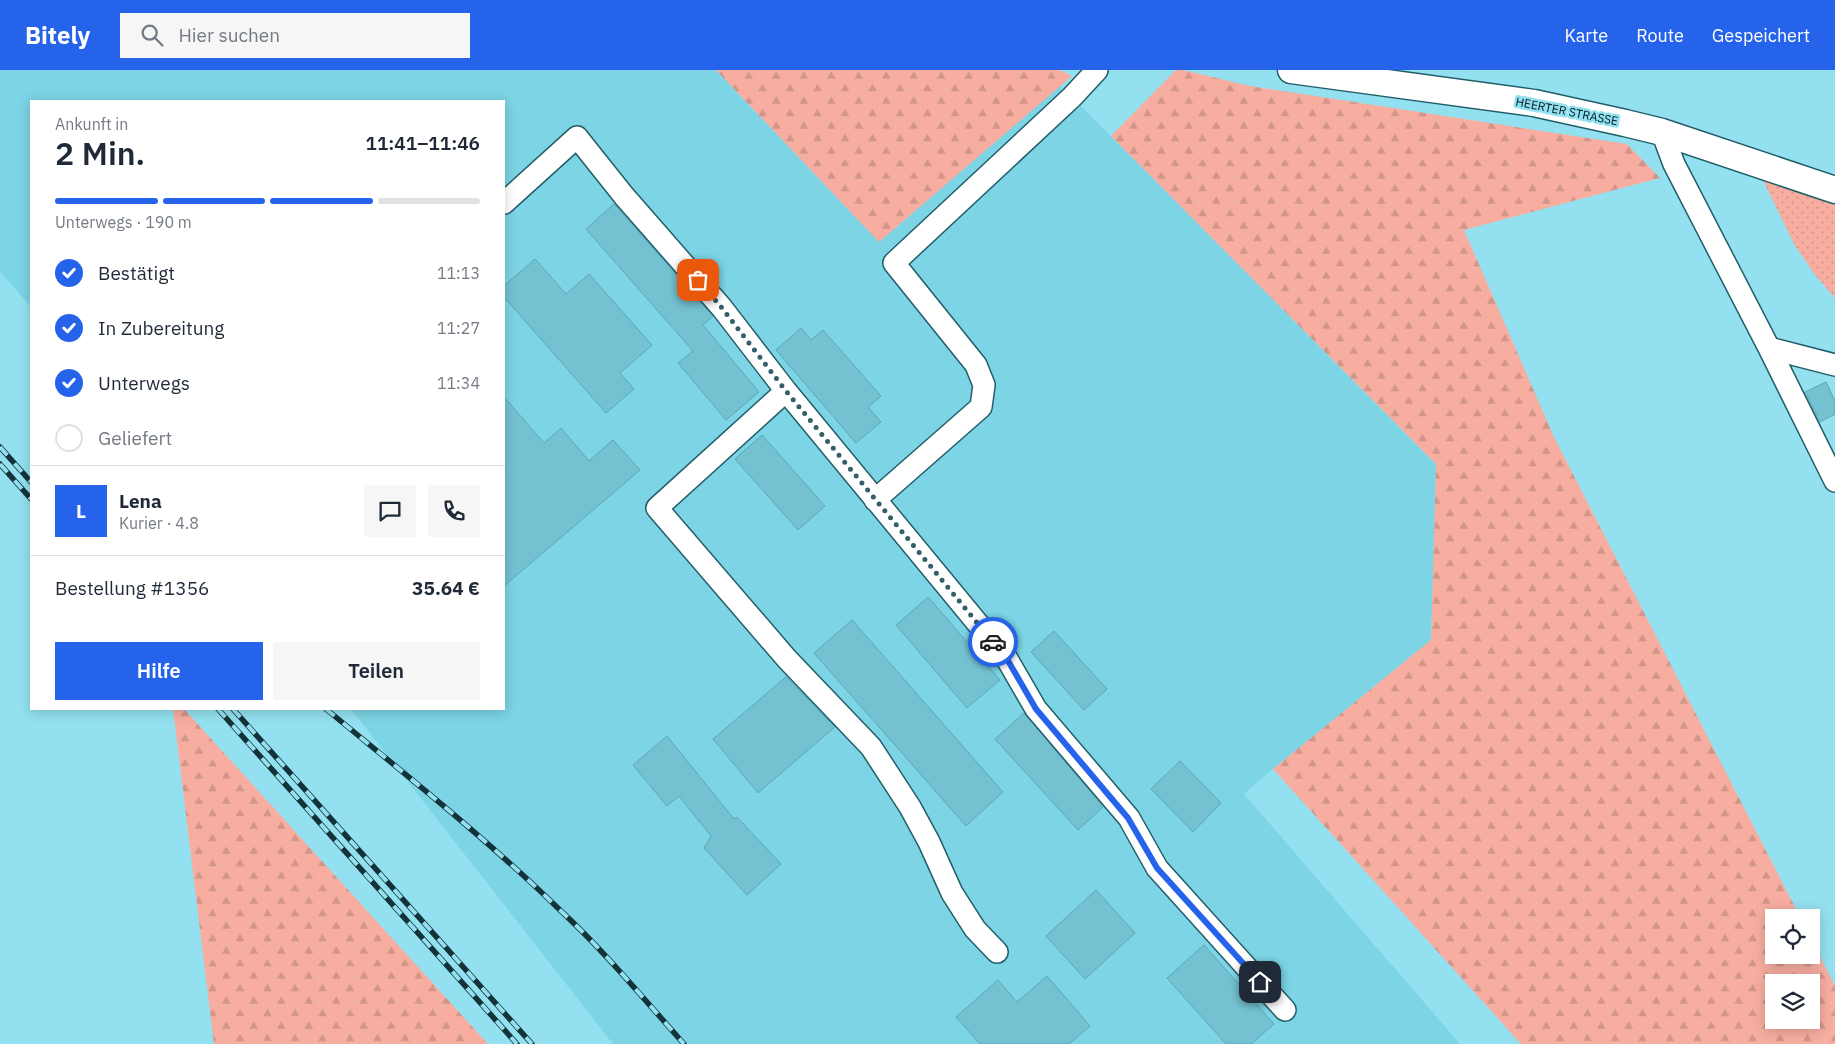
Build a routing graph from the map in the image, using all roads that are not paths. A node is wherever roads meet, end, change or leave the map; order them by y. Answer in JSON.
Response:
{"nodes":[{"id":1,"x":1096,"y":70,"type":"edge"},
{"id":2,"x":1291,"y":70,"type":"edge"},
{"id":3,"x":1662,"y":132,"type":"junction"},
{"id":4,"x":1835,"y":190,"type":"edge"},
{"id":5,"x":505,"y":201,"type":"edge"},
{"id":6,"x":1769,"y":348,"type":"junction"},
{"id":7,"x":1835,"y":365,"type":"edge"},
{"id":8,"x":786,"y":391,"type":"junction"},
{"id":9,"x":1835,"y":481,"type":"edge"},
{"id":10,"x":875,"y":500,"type":"junction"},
{"id":11,"x":996,"y":952,"type":"dead end"},
{"id":12,"x":1286,"y":1010,"type":"dead end"}],
"edges":[{"from":1,"to":10,"type":"lane"},
{"from":2,"to":3,"type":"main road","name":"HEERTER STRASSE"},
{"from":3,"to":4,"type":"main road","name":"HEERTER STRASSE"},
{"from":3,"to":6,"type":"lane"},
{"from":5,"to":8,"type":"lane"},
{"from":6,"to":7,"type":"lane"},
{"from":6,"to":9,"type":"lane"},
{"from":8,"to":10,"type":"lane"},
{"from":8,"to":11,"type":"lane"},
{"from":10,"to":12,"type":"lane"}]}
